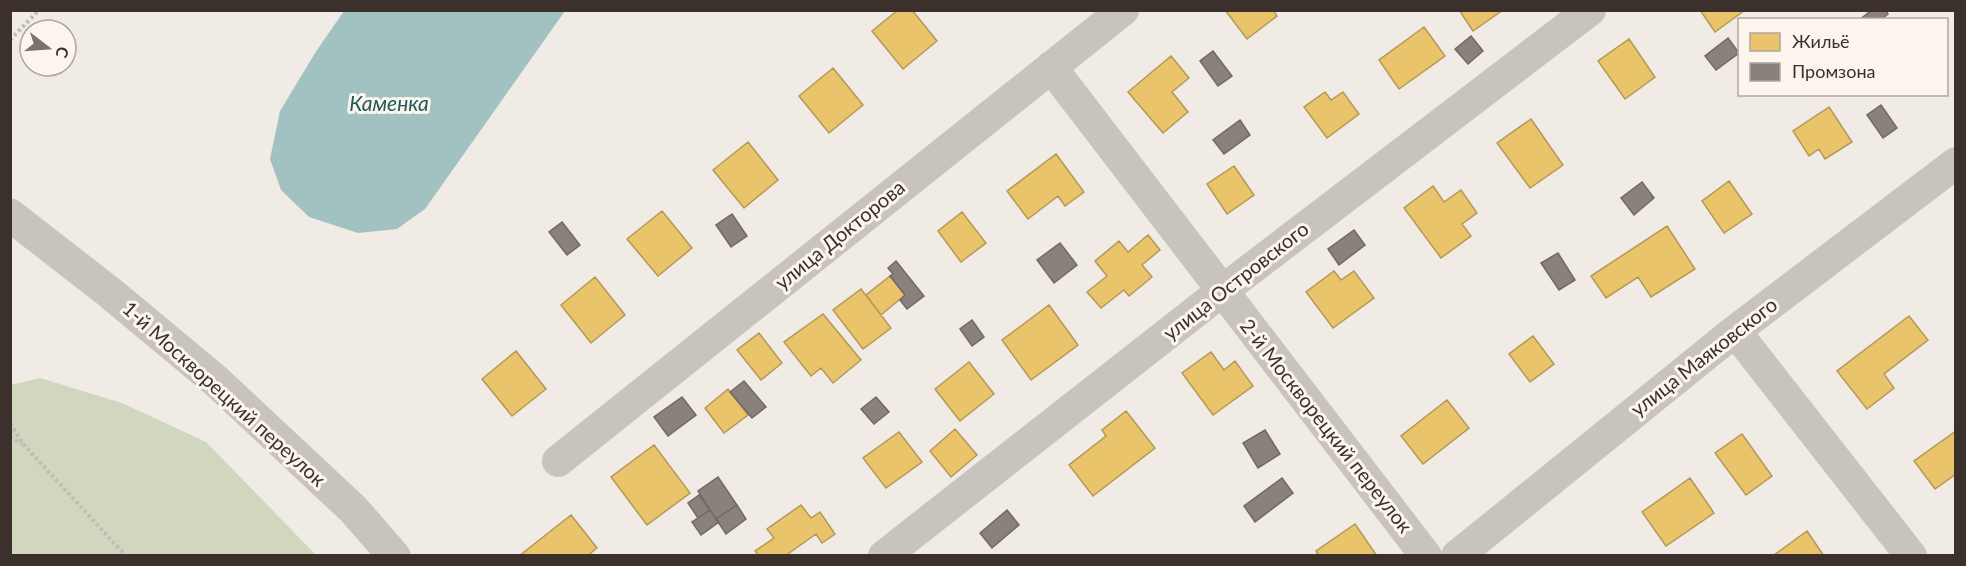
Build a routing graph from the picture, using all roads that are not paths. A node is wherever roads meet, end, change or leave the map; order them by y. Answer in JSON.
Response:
{"nodes":[{"id":1,"x":1123,"y":10,"type":"edge"},
{"id":2,"x":1590,"y":10,"type":"edge"},
{"id":3,"x":1051,"y":67,"type":"junction"},
{"id":4,"x":1956,"y":163,"type":"edge"},
{"id":5,"x":10,"y":215,"type":"edge"},
{"id":6,"x":1222,"y":291,"type":"junction"},
{"id":7,"x":1735,"y":331,"type":"junction"},
{"id":8,"x":558,"y":460,"type":"dead end"},
{"id":9,"x":394,"y":555,"type":"edge"},
{"id":10,"x":884,"y":555,"type":"edge"},
{"id":11,"x":1426,"y":555,"type":"edge"},
{"id":12,"x":1457,"y":555,"type":"edge"},
{"id":13,"x":1911,"y":555,"type":"edge"}],
"edges":[{"from":1,"to":3,"type":"street","name":"улица Докторова"},
{"from":2,"to":6,"type":"street","name":"улица Островского"},
{"from":3,"to":6,"type":"street","name":"2-й Москворецкий переулок"},
{"from":3,"to":8,"type":"street","name":"улица Докторова"},
{"from":4,"to":7,"type":"street","name":"улица Маяковского"},
{"from":5,"to":9,"type":"street","name":"1-й Москворецкий переулок"},
{"from":6,"to":10,"type":"street","name":"улица Островского"},
{"from":6,"to":11,"type":"street","name":"2-й Москворецкий переулок"},
{"from":7,"to":12,"type":"street","name":"улица Маяковского"},
{"from":7,"to":13,"type":"street"}]}
